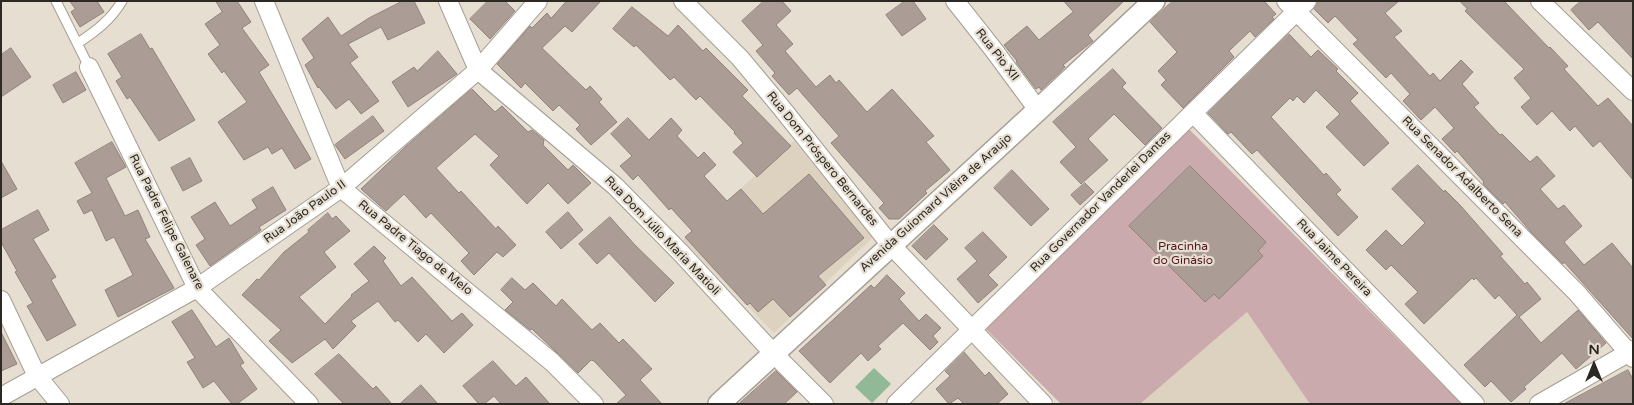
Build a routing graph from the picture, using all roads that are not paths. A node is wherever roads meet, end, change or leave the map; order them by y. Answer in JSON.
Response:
{"nodes":[{"id":1,"x":56,"y":1,"type":"edge"},
{"id":2,"x":122,"y":1,"type":"edge"},
{"id":3,"x":264,"y":1,"type":"edge"},
{"id":4,"x":448,"y":1,"type":"edge"},
{"id":5,"x":538,"y":1,"type":"edge"},
{"id":6,"x":683,"y":1,"type":"edge"},
{"id":7,"x":954,"y":1,"type":"edge"},
{"id":8,"x":1154,"y":1,"type":"edge"},
{"id":9,"x":1540,"y":1,"type":"edge"},
{"id":10,"x":1296,"y":5,"type":"edge"},
{"id":11,"x":78,"y":43,"type":"junction"},
{"id":12,"x":89,"y":66,"type":"joint"},
{"id":13,"x":478,"y":70,"type":"junction"},
{"id":14,"x":1633,"y":91,"type":"edge"},
{"id":15,"x":1038,"y":110,"type":"junction"},
{"id":16,"x":1193,"y":113,"type":"junction"},
{"id":17,"x":341,"y":188,"type":"junction"},
{"id":18,"x":890,"y":244,"type":"junction"},
{"id":19,"x":197,"y":288,"type":"junction"},
{"id":20,"x":1,"y":300,"type":"edge"},
{"id":21,"x":972,"y":329,"type":"junction"},
{"id":22,"x":774,"y":354,"type":"junction"},
{"id":23,"x":1631,"y":354,"type":"edge"},
{"id":24,"x":37,"y":376,"type":"junction"},
{"id":25,"x":1,"y":397,"type":"edge"},
{"id":26,"x":60,"y":404,"type":"edge"},
{"id":27,"x":309,"y":404,"type":"edge"},
{"id":28,"x":594,"y":404,"type":"edge"},
{"id":29,"x":718,"y":404,"type":"edge"},
{"id":30,"x":824,"y":404,"type":"edge"},
{"id":31,"x":896,"y":404,"type":"edge"},
{"id":32,"x":1043,"y":404,"type":"edge"},
{"id":33,"x":1475,"y":404,"type":"edge"},
{"id":34,"x":1539,"y":404,"type":"edge"}],
"edges":[{"from":1,"to":11,"type":"lane"},
{"from":2,"to":11,"type":"lane"},
{"from":3,"to":17,"type":"street","name":"Rua Padre Tiago de Melo"},
{"from":4,"to":13,"type":"street","name":"Rua Dom Júlio Maria Matioli"},
{"from":5,"to":13,"type":"street","name":"Rua João Paulo II"},
{"from":6,"to":18,"type":"street","name":"Rua Dom Próspero Bernardes"},
{"from":7,"to":15,"type":"street","name":"Rua Pio XII"},
{"from":8,"to":15,"type":"street","name":"Avenida Guiomard Viêira de Araujo"},
{"from":9,"to":14,"type":"street"},
{"from":10,"to":16,"type":"street","name":"Rua Governador Vanderlei Dantas"},
{"from":10,"to":23,"type":"street","name":"Rua Senador Adalberto Sena"},
{"from":11,"to":12,"type":"lane"},
{"from":12,"to":19,"type":"street","name":"Rua Padre Felipe Galenare"},
{"from":13,"to":17,"type":"street","name":"Rua João Paulo II"},
{"from":13,"to":22,"type":"street","name":"Rua Dom Júlio Maria Matioli"},
{"from":15,"to":18,"type":"street","name":"Avenida Guiomard Viêira de Araujo"},
{"from":16,"to":21,"type":"street","name":"Rua Governador Vanderlei Dantas"},
{"from":16,"to":33,"type":"street","name":"Rua Jaime Pereira"},
{"from":17,"to":19,"type":"street","name":"Rua João Paulo II"},
{"from":17,"to":28,"type":"street","name":"Rua Padre Tiago de Melo"},
{"from":18,"to":21,"type":"street","name":"Rua Dom Próspero Bernardes"},
{"from":18,"to":22,"type":"street","name":"Avenida Guiomard Viêira de Araujo"},
{"from":19,"to":24,"type":"street","name":"Rua João Paulo II"},
{"from":19,"to":27,"type":"street","name":"Rua Padre Felipe Galenare"},
{"from":20,"to":24,"type":"street"},
{"from":21,"to":31,"type":"street","name":"Rua Governador Vanderlei Dantas"},
{"from":21,"to":32,"type":"street","name":"Rua Dom Próspero Bernardes"},
{"from":22,"to":29,"type":"street","name":"Avenida Guiomard Viêira de Araujo"},
{"from":22,"to":30,"type":"street","name":"Rua Dom Júlio Maria Matioli"},
{"from":23,"to":34,"type":"street"},
{"from":24,"to":25,"type":"street","name":"Rua João Paulo II"},
{"from":24,"to":26,"type":"street"}]}
